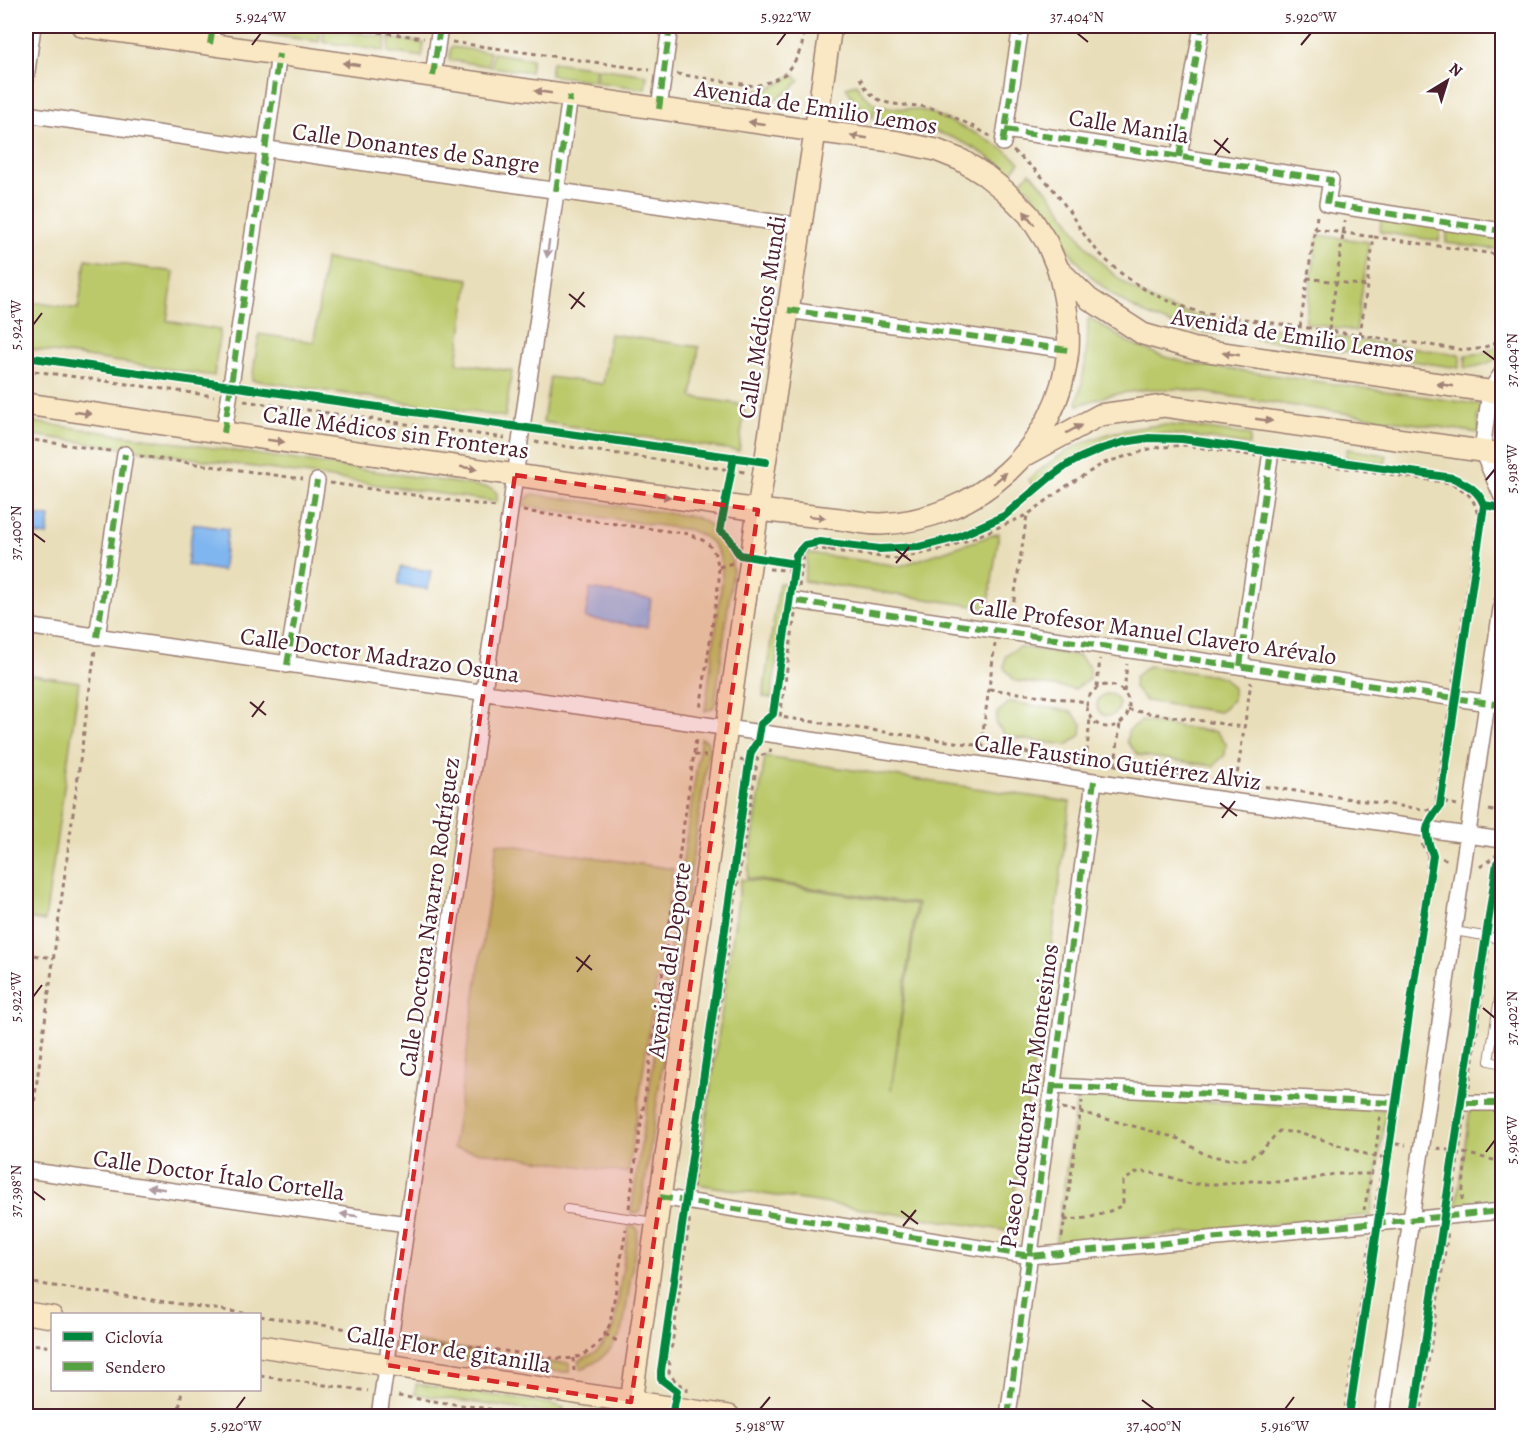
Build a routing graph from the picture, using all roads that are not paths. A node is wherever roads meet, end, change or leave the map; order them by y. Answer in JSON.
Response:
{"nodes":[{"id":1,"x":33,"y":26,"type":"edge"},
{"id":2,"x":82,"y":26,"type":"edge"},
{"id":3,"x":670,"y":26,"type":"edge"},
{"id":4,"x":831,"y":26,"type":"edge"},
{"id":5,"x":1021,"y":26,"type":"edge"},
{"id":6,"x":1202,"y":26,"type":"edge"},
{"id":7,"x":439,"y":33,"type":"edge"},
{"id":8,"x":212,"y":35,"type":"edge"},
{"id":9,"x":279,"y":54,"type":"junction"},
{"id":10,"x":433,"y":76,"type":"junction"},
{"id":11,"x":26,"y":79,"type":"edge"},
{"id":12,"x":570,"y":96,"type":"junction"},
{"id":13,"x":659,"y":109,"type":"junction"},
{"id":14,"x":26,"y":114,"type":"edge"},
{"id":15,"x":815,"y":131,"type":"junction"},
{"id":16,"x":265,"y":149,"type":"junction"},
{"id":17,"x":1179,"y":157,"type":"junction"},
{"id":18,"x":556,"y":191,"type":"junction"},
{"id":19,"x":801,"y":226,"type":"junction"},
{"id":20,"x":1503,"y":231,"type":"edge"},
{"id":21,"x":1058,"y":269,"type":"junction"},
{"id":22,"x":788,"y":310,"type":"junction"},
{"id":23,"x":1068,"y":350,"type":"junction"},
{"id":24,"x":1503,"y":373,"type":"edge"},
{"id":25,"x":1496,"y":392,"type":"edge"},
{"id":26,"x":26,"y":404,"type":"edge"},
{"id":27,"x":224,"y":433,"type":"junction"},
{"id":28,"x":1492,"y":452,"type":"edge"},
{"id":29,"x":1269,"y":453,"type":"road end"},
{"id":30,"x":125,"y":454,"type":"road end"},
{"id":31,"x":1023,"y":457,"type":"junction"},
{"id":32,"x":516,"y":475,"type":"junction"},
{"id":33,"x":317,"y":481,"type":"road end"},
{"id":34,"x":1503,"y":497,"type":"edge"},
{"id":35,"x":758,"y":510,"type":"junction"},
{"id":36,"x":792,"y":600,"type":"road end"},
{"id":37,"x":1503,"y":602,"type":"edge"},
{"id":38,"x":26,"y":626,"type":"edge"},
{"id":39,"x":97,"y":637,"type":"junction"},
{"id":40,"x":287,"y":665,"type":"junction"},
{"id":41,"x":1246,"y":667,"type":"junction"},
{"id":42,"x":483,"y":694,"type":"junction"},
{"id":43,"x":1495,"y":704,"type":"edge"},
{"id":44,"x":728,"y":727,"type":"junction"},
{"id":45,"x":1094,"y":781,"type":"junction"},
{"id":46,"x":1468,"y":835,"type":"junction"},
{"id":47,"x":1503,"y":840,"type":"edge"},
{"id":48,"x":1454,"y":931,"type":"junction"},
{"id":49,"x":1503,"y":939,"type":"edge"},
{"id":50,"x":1503,"y":980,"type":"edge"},
{"id":51,"x":1503,"y":1064,"type":"edge"},
{"id":52,"x":1053,"y":1086,"type":"junction"},
{"id":53,"x":1463,"y":1101,"type":"road end"},
{"id":54,"x":1395,"y":1103,"type":"road end"},
{"id":55,"x":1503,"y":1103,"type":"edge"},
{"id":56,"x":26,"y":1165,"type":"edge"},
{"id":57,"x":660,"y":1197,"type":"junction"},
{"id":58,"x":567,"y":1209,"type":"dead end"},
{"id":59,"x":1503,"y":1211,"type":"edge"},
{"id":60,"x":1411,"y":1220,"type":"junction"},
{"id":61,"x":657,"y":1222,"type":"junction"},
{"id":62,"x":407,"y":1224,"type":"junction"},
{"id":63,"x":1030,"y":1256,"type":"junction"},
{"id":64,"x":26,"y":1313,"type":"edge"},
{"id":65,"x":51,"y":1317,"type":"edge"},
{"id":66,"x":261,"y":1346,"type":"edge"},
{"id":67,"x":386,"y":1365,"type":"junction"},
{"id":68,"x":630,"y":1409,"type":"edge"},
{"id":69,"x":379,"y":1416,"type":"edge"},
{"id":70,"x":729,"y":1416,"type":"edge"},
{"id":71,"x":1008,"y":1416,"type":"edge"},
{"id":72,"x":1382,"y":1416,"type":"edge"}],
"edges":[{"from":1,"to":11,"type":"street"},
{"from":2,"to":8,"type":"street","name":"Avenida de Emilio Lemos"},
{"from":3,"to":13,"type":"street"},
{"from":4,"to":15,"type":"street","name":"Calle Médicos Mundi"},
{"from":5,"to":17,"type":"street","name":"Calle Manila"},
{"from":6,"to":17,"type":"street"},
{"from":7,"to":10,"type":"street"},
{"from":8,"to":9,"type":"street","name":"Avenida de Emilio Lemos"},
{"from":10,"to":9,"type":"street","name":"Avenida de Emilio Lemos","one_way":true},
{"from":9,"to":16,"type":"street"},
{"from":12,"to":10,"type":"street","name":"Avenida de Emilio Lemos","one_way":true},
{"from":12,"to":13,"type":"street","name":"Avenida de Emilio Lemos"},
{"from":12,"to":18,"type":"street","name":"Calle Doctora Navarro Rodríguez"},
{"from":15,"to":13,"type":"street","name":"Avenida de Emilio Lemos","one_way":true},
{"from":14,"to":16,"type":"street","name":"Calle Donantes de Sangre"},
{"from":15,"to":19,"type":"street","name":"Calle Médicos Mundi"},
{"from":21,"to":15,"type":"street","name":"Avenida de Emilio Lemos","one_way":true},
{"from":16,"to":18,"type":"street","name":"Calle Donantes de Sangre"},
{"from":16,"to":27,"type":"street"},
{"from":17,"to":20,"type":"street","name":"Calle Manila"},
{"from":18,"to":19,"type":"street","name":"Calle Donantes de Sangre"},
{"from":18,"to":32,"type":"street","name":"Calle Doctora Navarro Rodríguez","one_way":true},
{"from":19,"to":22,"type":"street","name":"Calle Médicos Mundi"},
{"from":21,"to":23,"type":"street"},
{"from":25,"to":21,"type":"street","name":"Avenida de Emilio Lemos","one_way":true},
{"from":22,"to":23,"type":"street"},
{"from":22,"to":35,"type":"street","name":"Calle Médicos Mundi"},
{"from":23,"to":31,"type":"street"},
{"from":24,"to":25,"type":"street"},
{"from":25,"to":28,"type":"street"},
{"from":26,"to":27,"type":"street","name":"Calle Médicos sin Fronteras","one_way":true},
{"from":27,"to":32,"type":"street","name":"Calle Médicos sin Fronteras","one_way":true},
{"from":31,"to":28,"type":"street","one_way":true},
{"from":28,"to":34,"type":"street"},
{"from":29,"to":41,"type":"street"},
{"from":30,"to":39,"type":"street"},
{"from":35,"to":31,"type":"street","name":"Calle Médicos sin Fronteras","one_way":true},
{"from":32,"to":35,"type":"street","name":"Calle Médicos sin Fronteras","one_way":true},
{"from":32,"to":42,"type":"street","name":"Calle Doctora Navarro Rodríguez"},
{"from":33,"to":40,"type":"street"},
{"from":35,"to":44,"type":"street","name":"Avenida del Deporte"},
{"from":36,"to":41,"type":"street","name":"Calle Profesor Manuel Clavero Arévalo"},
{"from":37,"to":43,"type":"street"},
{"from":38,"to":39,"type":"street","name":"Calle Doctor Madrazo Osuna"},
{"from":39,"to":40,"type":"street","name":"Calle Doctor Madrazo Osuna"},
{"from":40,"to":42,"type":"street","name":"Calle Doctor Madrazo Osuna"},
{"from":41,"to":43,"type":"street","name":"Calle Profesor Manuel Clavero Arévalo"},
{"from":42,"to":44,"type":"street","name":"Calle Doctor Madrazo Osuna"},
{"from":42,"to":62,"type":"street","name":"Calle Doctora Navarro Rodríguez"},
{"from":43,"to":46,"type":"street"},
{"from":44,"to":45,"type":"street","name":"Calle Faustino Gutiérrez Alviz"},
{"from":44,"to":57,"type":"street","name":"Avenida del Deporte"},
{"from":45,"to":46,"type":"street","name":"Calle Faustino Gutiérrez Alviz"},
{"from":45,"to":52,"type":"street","name":"Paseo Locutora Eva Montesinos"},
{"from":46,"to":47,"type":"street","name":"Calle Faustino Gutiérrez Alviz"},
{"from":46,"to":48,"type":"street"},
{"from":48,"to":49,"type":"lane"},
{"from":48,"to":60,"type":"street"},
{"from":50,"to":51,"type":"lane"},
{"from":52,"to":54,"type":"street"},
{"from":52,"to":63,"type":"street","name":"Paseo Locutora Eva Montesinos"},
{"from":53,"to":55,"type":"street"},
{"from":62,"to":56,"type":"street","name":"Calle Doctor Ítalo Cortella","one_way":true},
{"from":57,"to":61,"type":"street","name":"Avenida del Deporte"},
{"from":57,"to":63,"type":"street"},
{"from":58,"to":61,"type":"lane"},
{"from":59,"to":60,"type":"street"},
{"from":60,"to":63,"type":"street"},
{"from":60,"to":72,"type":"street"},
{"from":61,"to":68,"type":"street","name":"Avenida del Deporte"},
{"from":62,"to":67,"type":"street","name":"Calle Doctora Navarro Rodríguez"},
{"from":63,"to":71,"type":"street","name":"Paseo Locutora Eva Montesinos"},
{"from":64,"to":65,"type":"street"},
{"from":66,"to":67,"type":"street","name":"Calle Flor de gitanilla"},
{"from":67,"to":68,"type":"street","name":"Calle Flor de gitanilla"},
{"from":67,"to":69,"type":"street","name":"Calle Doctora Navarro Rodríguez"},
{"from":68,"to":70,"type":"street","name":"Calle Flor de gitanilla"}]}
